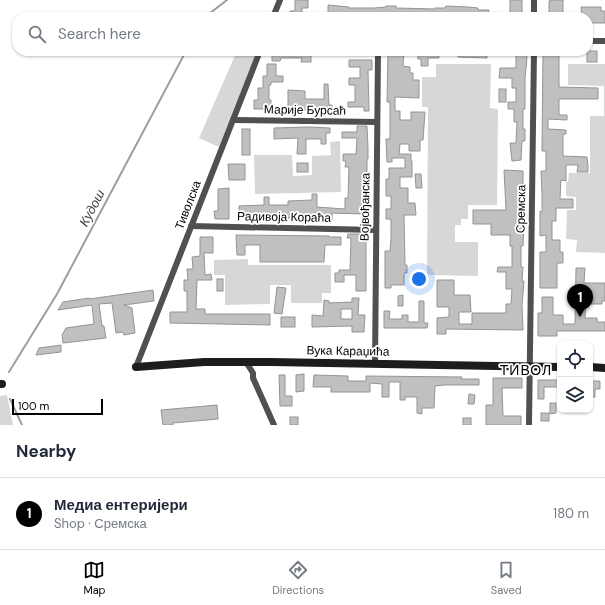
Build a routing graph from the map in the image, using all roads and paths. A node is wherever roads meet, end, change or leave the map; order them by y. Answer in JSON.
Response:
{"nodes":[{"id":1,"x":280,"y":0,"type":"edge"},
{"id":2,"x":534,"y":0,"type":"edge"},
{"id":3,"x":275,"y":12,"type":"edge"},
{"id":4,"x":534,"y":12,"type":"edge"},
{"id":5,"x":593,"y":41,"type":"edge"},
{"id":6,"x":605,"y":41,"type":"edge"},
{"id":7,"x":258,"y":56,"type":"edge"},
{"id":8,"x":378,"y":56,"type":"edge"},
{"id":9,"x":534,"y":56,"type":"edge"},
{"id":10,"x":232,"y":120,"type":"junction"},
{"id":11,"x":377,"y":122,"type":"junction"},
{"id":12,"x":191,"y":226,"type":"junction"},
{"id":13,"x":376,"y":230,"type":"junction"},
{"id":14,"x":246,"y":362,"type":"junction"},
{"id":15,"x":375,"y":364,"type":"junction"},
{"id":16,"x":136,"y":366,"type":"joint"},
{"id":17,"x":530,"y":366,"type":"junction"},
{"id":18,"x":557,"y":367,"type":"edge"},
{"id":19,"x":593,"y":367,"type":"edge"},
{"id":20,"x":605,"y":368,"type":"edge"},
{"id":21,"x":274,"y":425,"type":"edge"},
{"id":22,"x":529,"y":425,"type":"edge"}],
"edges":[{"from":1,"to":3,"type":"street"},
{"from":2,"to":4,"type":"street"},
{"from":5,"to":6,"type":"street"},
{"from":7,"to":10,"type":"street","name":"Тиволска"},
{"from":8,"to":11,"type":"street","name":"Војвођанска"},
{"from":9,"to":17,"type":"street","name":"Сремска"},
{"from":10,"to":11,"type":"street","name":"Марије Бурсаћ"},
{"from":10,"to":12,"type":"street","name":"Тиволска"},
{"from":11,"to":13,"type":"street","name":"Војвођанска"},
{"from":12,"to":13,"type":"street","name":"Радивоја Кораћа"},
{"from":12,"to":16,"type":"street","name":"Тиволска"},
{"from":13,"to":15,"type":"street","name":"Војвођанска"},
{"from":14,"to":15,"type":"main road","name":"Вука Караџића"},
{"from":14,"to":16,"type":"main road","name":"Вука Караџића"},
{"from":14,"to":21,"type":"street"},
{"from":15,"to":17,"type":"main road","name":"Вука Караџића"},
{"from":17,"to":18,"type":"main road","name":"Вука Караџића"},
{"from":17,"to":22,"type":"street","name":"Сремска"},
{"from":19,"to":20,"type":"main road"}]}
